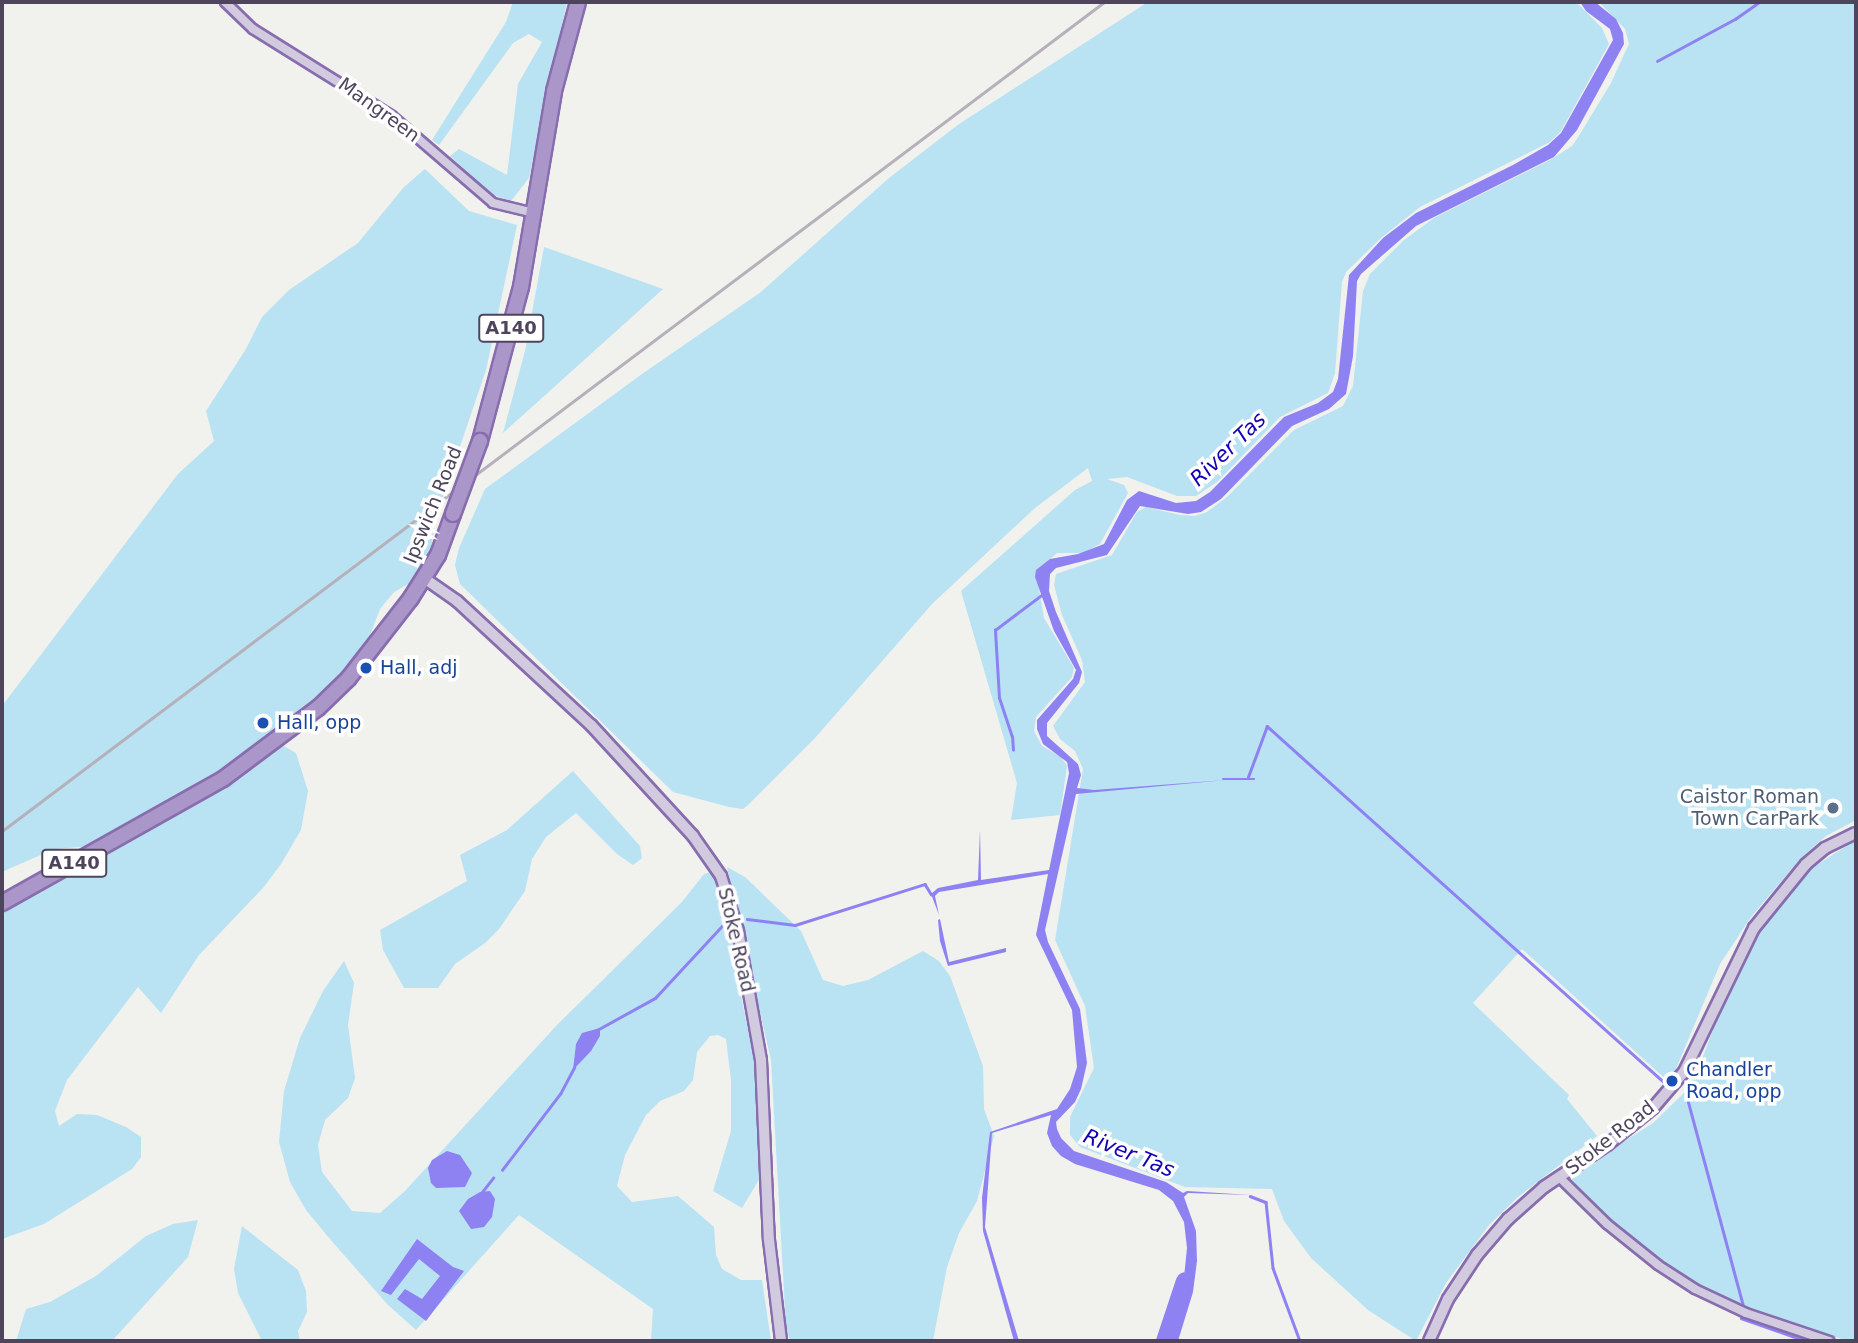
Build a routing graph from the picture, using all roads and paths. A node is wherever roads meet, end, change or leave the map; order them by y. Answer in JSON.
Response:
{"nodes":[{"id":1,"x":225,"y":2,"type":"edge"},
{"id":2,"x":578,"y":2,"type":"edge"},
{"id":3,"x":534,"y":213,"type":"junction"},
{"id":4,"x":425,"y":578,"type":"junction"},
{"id":5,"x":1856,"y":833,"type":"edge"},
{"id":6,"x":2,"y":903,"type":"edge"},
{"id":7,"x":1559,"y":1177,"type":"junction"},
{"id":8,"x":781,"y":1341,"type":"edge"},
{"id":9,"x":1429,"y":1341,"type":"edge"},
{"id":10,"x":1829,"y":1341,"type":"edge"}],
"edges":[{"from":1,"to":3,"type":"street","name":"Mangreen"},
{"from":2,"to":3,"type":"highway","name":"Ipswich Road","number":"A140"},
{"from":3,"to":4,"type":"highway","name":"Ipswich Road","number":"A140","bridge":true},
{"from":4,"to":6,"type":"highway","name":"Ipswich Road","number":"A140"},
{"from":4,"to":8,"type":"street","name":"Stoke Road"},
{"from":5,"to":7,"type":"street","name":"Stoke Road"},
{"from":7,"to":9,"type":"street","name":"Stoke Road"},
{"from":7,"to":10,"type":"street"}]}
